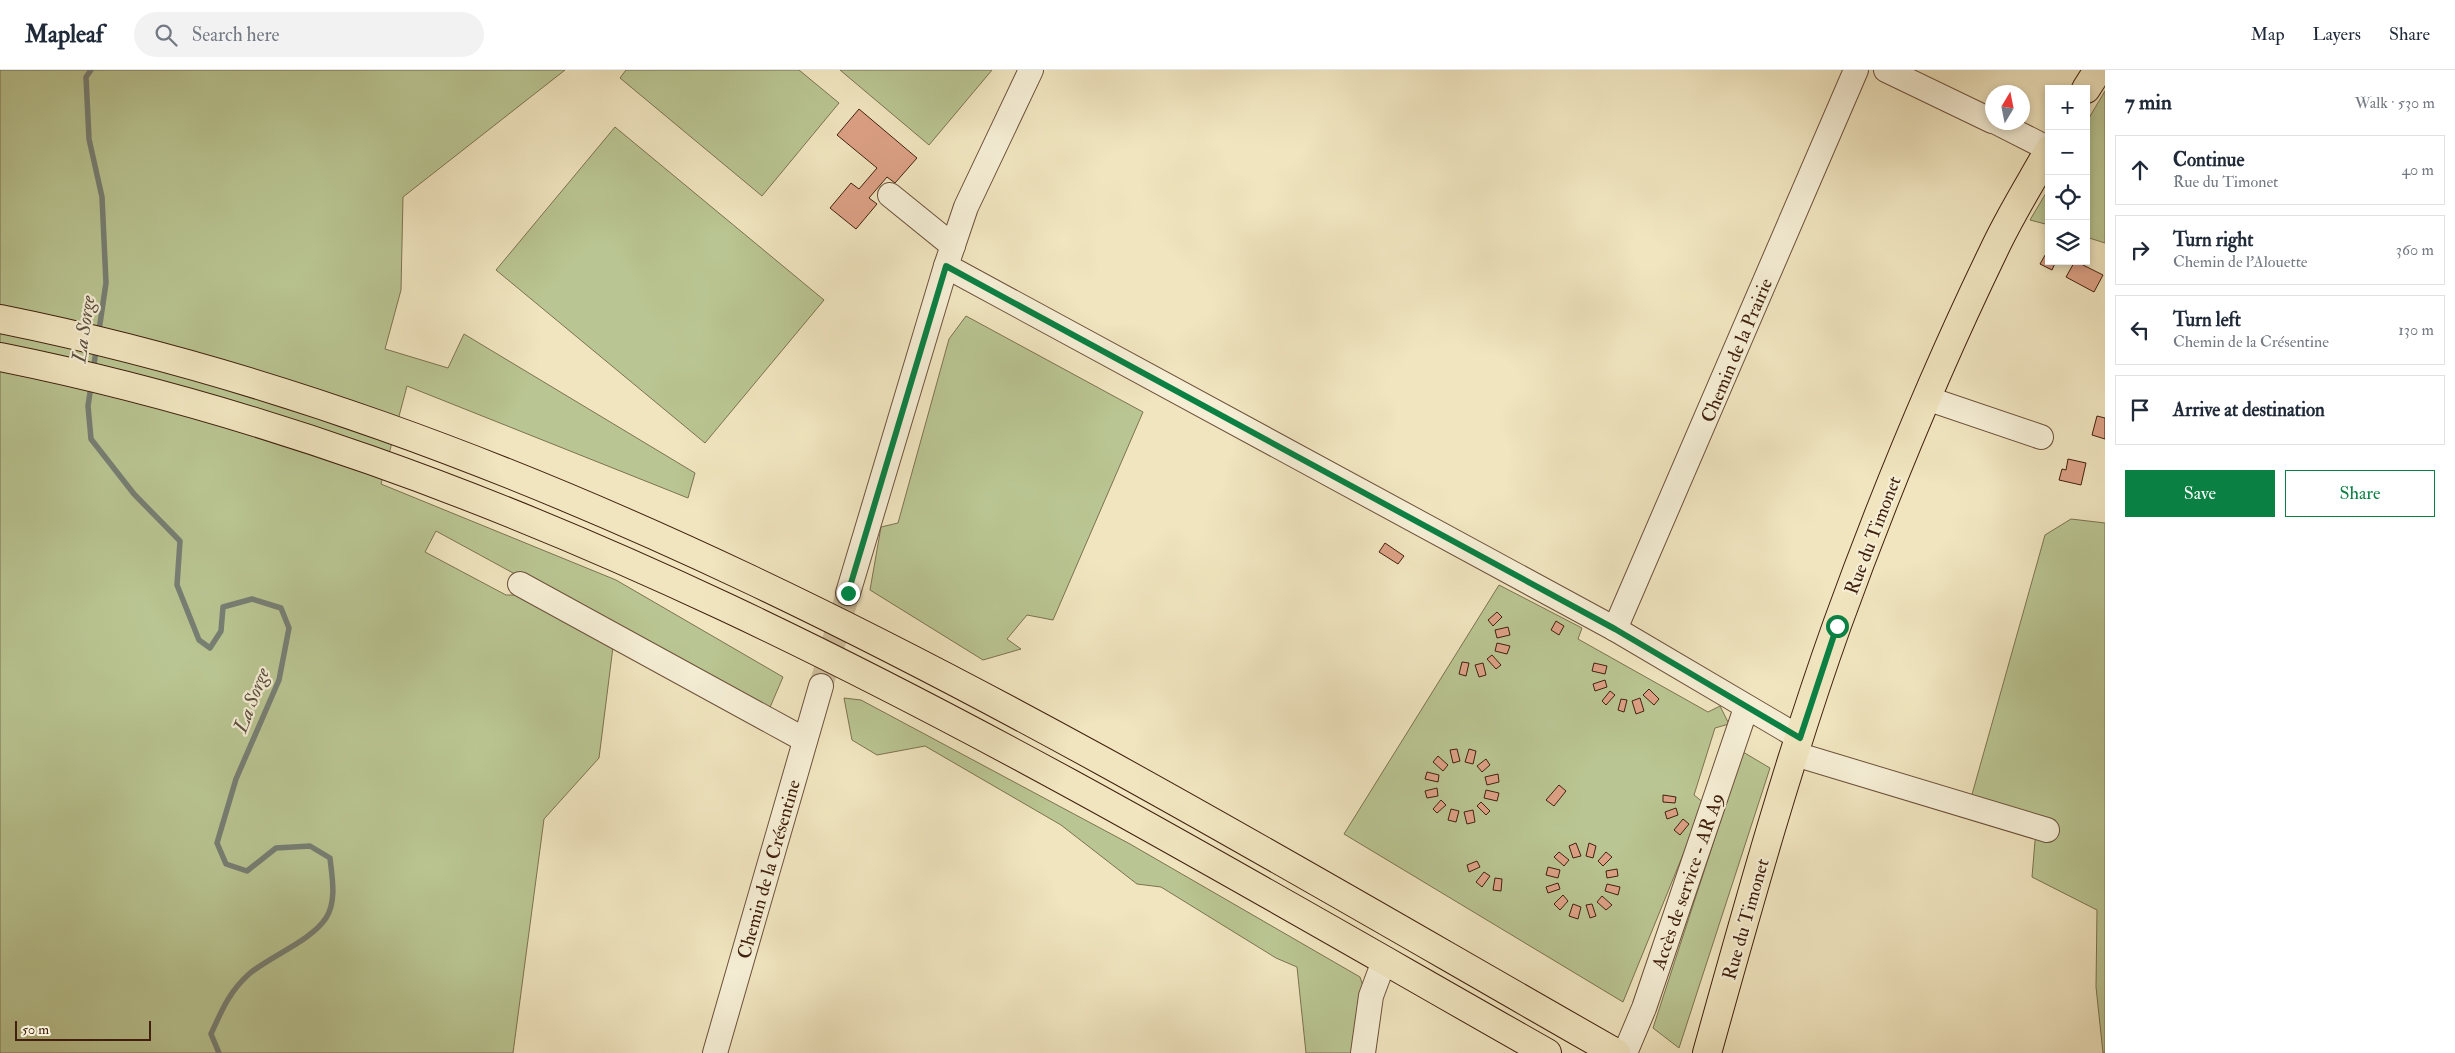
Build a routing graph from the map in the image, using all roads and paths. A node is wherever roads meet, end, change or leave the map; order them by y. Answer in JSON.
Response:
{"nodes":[{"id":1,"x":1032,"y":70,"type":"edge"},
{"id":2,"x":1856,"y":70,"type":"edge"},
{"id":3,"x":1886,"y":70,"type":"edge"},
{"id":4,"x":2098,"y":70,"type":"edge"},
{"id":5,"x":2089,"y":85,"type":"edge"},
{"id":6,"x":1985,"y":118,"type":"edge"},
{"id":7,"x":2010,"y":130,"type":"edge"},
{"id":8,"x":2045,"y":148,"type":"edge"},
{"id":9,"x":2045,"y":157,"type":"edge"},
{"id":10,"x":890,"y":195,"type":"dead end"},
{"id":11,"x":949,"y":256,"type":"junction"},
{"id":12,"x":0,"y":319,"type":"edge"},
{"id":13,"x":0,"y":357,"type":"edge"},
{"id":14,"x":1926,"y":398,"type":"junction"},
{"id":15,"x":2041,"y":438,"type":"dead end"},
{"id":16,"x":520,"y":584,"type":"dead end"},
{"id":17,"x":848,"y":593,"type":"tunnel mouth"},
{"id":18,"x":1615,"y":629,"type":"junction"},
{"id":19,"x":821,"y":686,"type":"tunnel mouth"},
{"id":20,"x":1746,"y":708,"type":"junction"},
{"id":21,"x":805,"y":740,"type":"junction"},
{"id":22,"x":1798,"y":746,"type":"junction"},
{"id":23,"x":2047,"y":830,"type":"dead end"},
{"id":24,"x":1384,"y":961,"type":"junction"},
{"id":25,"x":715,"y":1053,"type":"edge"},
{"id":26,"x":1363,"y":1053,"type":"edge"},
{"id":27,"x":1546,"y":1053,"type":"edge"},
{"id":28,"x":1616,"y":1053,"type":"edge"},
{"id":29,"x":1625,"y":1053,"type":"edge"},
{"id":30,"x":1707,"y":1053,"type":"edge"}],
"edges":[{"from":1,"to":11,"type":"street"},
{"from":2,"to":18,"type":"street","name":"Chemin de la Prairie"},
{"from":3,"to":6,"type":"street"},
{"from":4,"to":5,"type":"main road"},
{"from":7,"to":8,"type":"street"},
{"from":9,"to":14,"type":"main road","name":"Rue du Timonet"},
{"from":10,"to":11,"type":"street"},
{"from":11,"to":17,"type":"street"},
{"from":11,"to":18,"type":"street"},
{"from":12,"to":28,"type":"main road"},
{"from":13,"to":24,"type":"main road"},
{"from":14,"to":15,"type":"street"},
{"from":14,"to":22,"type":"main road","name":"Rue du Timonet"},
{"from":16,"to":21,"type":"street"},
{"from":18,"to":20,"type":"street"},
{"from":19,"to":21,"type":"street","name":"Chemin de la Crésentine"},
{"from":20,"to":22,"type":"street"},
{"from":20,"to":29,"type":"street","name":"Accès de service - AR A9"},
{"from":21,"to":25,"type":"street","name":"Chemin de la Crésentine"},
{"from":22,"to":23,"type":"street"},
{"from":22,"to":30,"type":"main road","name":"Rue du Timonet"},
{"from":24,"to":26,"type":"street"},
{"from":24,"to":27,"type":"main road"}]}
